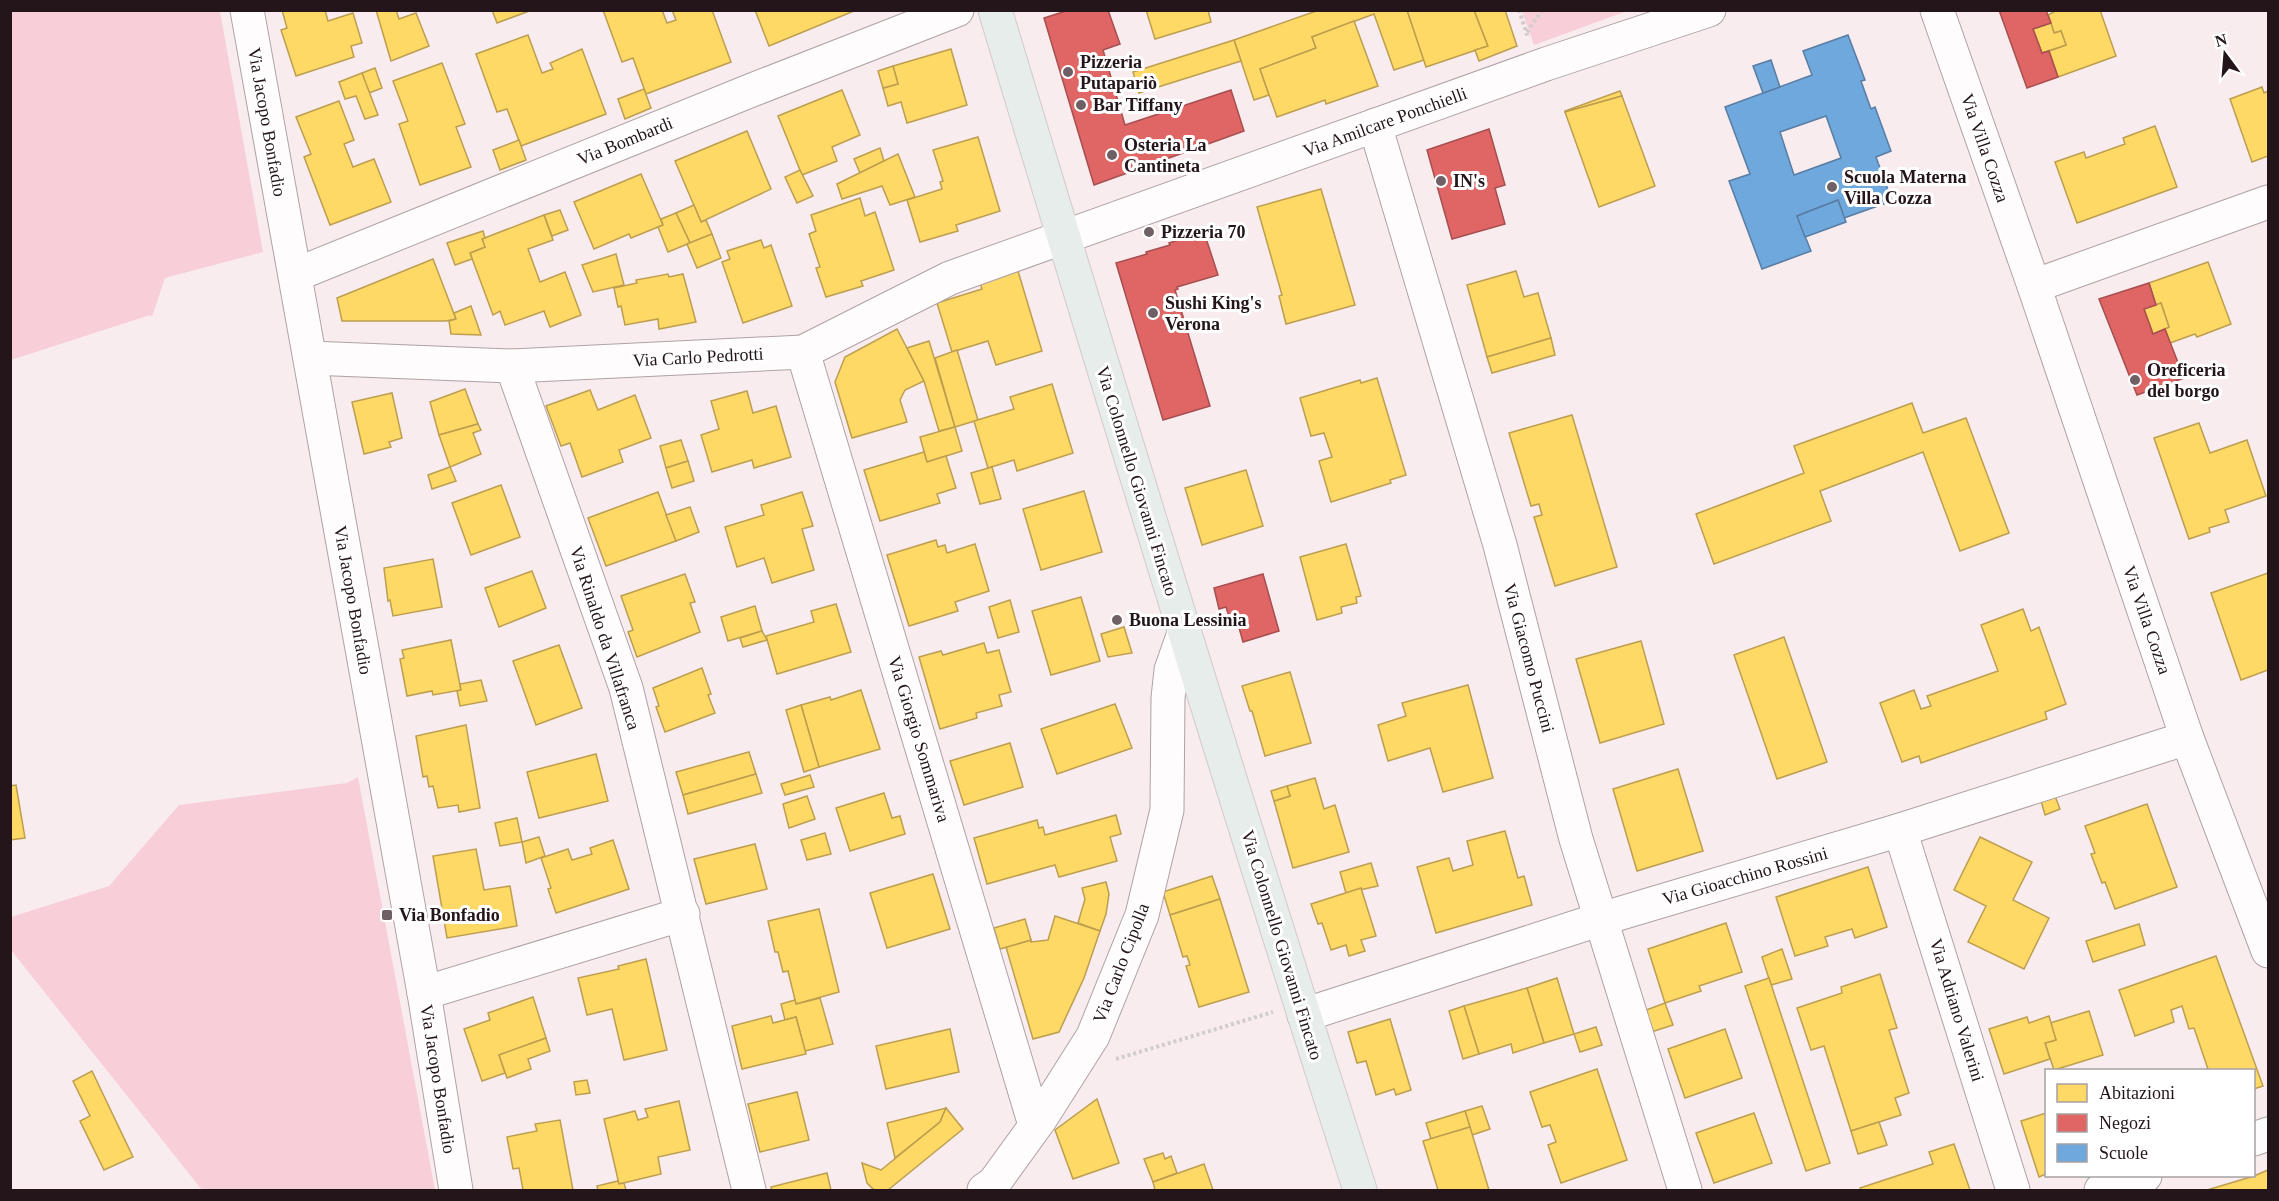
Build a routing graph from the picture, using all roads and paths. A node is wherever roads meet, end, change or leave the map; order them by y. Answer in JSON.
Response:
{"nodes":[{"id":1,"x":247,"y":10,"type":"edge"},
{"id":2,"x":957,"y":10,"type":"edge"},
{"id":3,"x":995,"y":10,"type":"edge"},
{"id":4,"x":1519,"y":10,"type":"edge"},
{"id":5,"x":1542,"y":10,"type":"edge"},
{"id":6,"x":1709,"y":10,"type":"edge"},
{"id":7,"x":1937,"y":10,"type":"edge"},
{"id":8,"x":1526,"y":33,"type":"junction"},
{"id":9,"x":1529,"y":41,"type":"dead end"},
{"id":10,"x":1375,"y":125,"type":"junction"},
{"id":11,"x":2268,"y":202,"type":"edge"},
{"id":12,"x":1062,"y":238,"type":"junction"},
{"id":13,"x":295,"y":275,"type":"junction"},
{"id":14,"x":2034,"y":286,"type":"junction"},
{"id":15,"x":803,"y":352,"type":"junction"},
{"id":16,"x":310,"y":358,"type":"junction"},
{"id":17,"x":512,"y":366,"type":"junction"},
{"id":18,"x":1184,"y":633,"type":"junction"},
{"id":19,"x":2187,"y":738,"type":"junction"},
{"id":20,"x":1900,"y":831,"type":"junction"},
{"id":21,"x":683,"y":915,"type":"junction"},
{"id":22,"x":1601,"y":919,"type":"junction"},
{"id":23,"x":2268,"y":951,"type":"edge"},
{"id":24,"x":424,"y":993,"type":"junction"},
{"id":25,"x":1302,"y":1010,"type":"junction"},
{"id":26,"x":1113,"y":1060,"type":"dead end"},
{"id":27,"x":1035,"y":1125,"type":"junction"},
{"id":28,"x":2142,"y":1177,"type":"edge"},
{"id":29,"x":456,"y":1191,"type":"edge"},
{"id":30,"x":749,"y":1191,"type":"edge"},
{"id":31,"x":984,"y":1191,"type":"edge"},
{"id":32,"x":1360,"y":1191,"type":"edge"},
{"id":33,"x":1685,"y":1191,"type":"edge"},
{"id":34,"x":2013,"y":1191,"type":"edge"},
{"id":35,"x":2101,"y":1191,"type":"edge"}],
"edges":[{"from":1,"to":13,"type":"street","name":"Via Jacopo Bonfadio"},
{"from":2,"to":13,"type":"street","name":"Via Bombardi"},
{"from":3,"to":12,"type":"main road","name":"Via Colonnello Giovanni Fincato"},
{"from":4,"to":8,"type":"path"},
{"from":5,"to":8,"type":"path"},
{"from":6,"to":10,"type":"street","name":"Via Amilcare Ponchielli"},
{"from":7,"to":14,"type":"street","name":"Via Villa Cozza"},
{"from":8,"to":9,"type":"path"},
{"from":10,"to":12,"type":"street","name":"Via Amilcare Ponchielli"},
{"from":10,"to":22,"type":"street","name":"Via Giacomo Puccini"},
{"from":11,"to":14,"type":"street"},
{"from":12,"to":15,"type":"street","name":"Via Carlo Pedrotti"},
{"from":12,"to":18,"type":"main road","name":"Via Colonnello Giovanni Fincato"},
{"from":13,"to":16,"type":"street","name":"Via Jacopo Bonfadio"},
{"from":14,"to":19,"type":"street","name":"Via Villa Cozza"},
{"from":15,"to":17,"type":"street","name":"Via Carlo Pedrotti"},
{"from":15,"to":27,"type":"street","name":"Via Giorgio Sommariva"},
{"from":16,"to":17,"type":"street","name":"Via Carlo Pedrotti"},
{"from":16,"to":24,"type":"street","name":"Via Jacopo Bonfadio"},
{"from":17,"to":21,"type":"street","name":"Via Rinaldo da Villafranca"},
{"from":18,"to":25,"type":"main road","name":"Via Colonnello Giovanni Fincato"},
{"from":18,"to":27,"type":"street","name":"Via Carlo Cipolla"},
{"from":19,"to":20,"type":"street","name":"Via Gioacchino Rossini"},
{"from":19,"to":23,"type":"street","name":"Via Villa Cozza"},
{"from":20,"to":22,"type":"street","name":"Via Gioacchino Rossini"},
{"from":20,"to":34,"type":"street","name":"Via Adriano Valerini"},
{"from":21,"to":24,"type":"street"},
{"from":21,"to":30,"type":"street","name":"Via Rinaldo da Villafranca"},
{"from":22,"to":25,"type":"street","name":"Via Gioacchino Rossini"},
{"from":22,"to":33,"type":"street","name":"Via Giacomo Puccini"},
{"from":24,"to":29,"type":"street","name":"Via Jacopo Bonfadio"},
{"from":25,"to":26,"type":"path"},
{"from":25,"to":32,"type":"main road","name":"Via Colonnello Giovanni Fincato"},
{"from":27,"to":31,"type":"street","name":"Via Carlo Cipolla"},
{"from":28,"to":35,"type":"street"}]}
